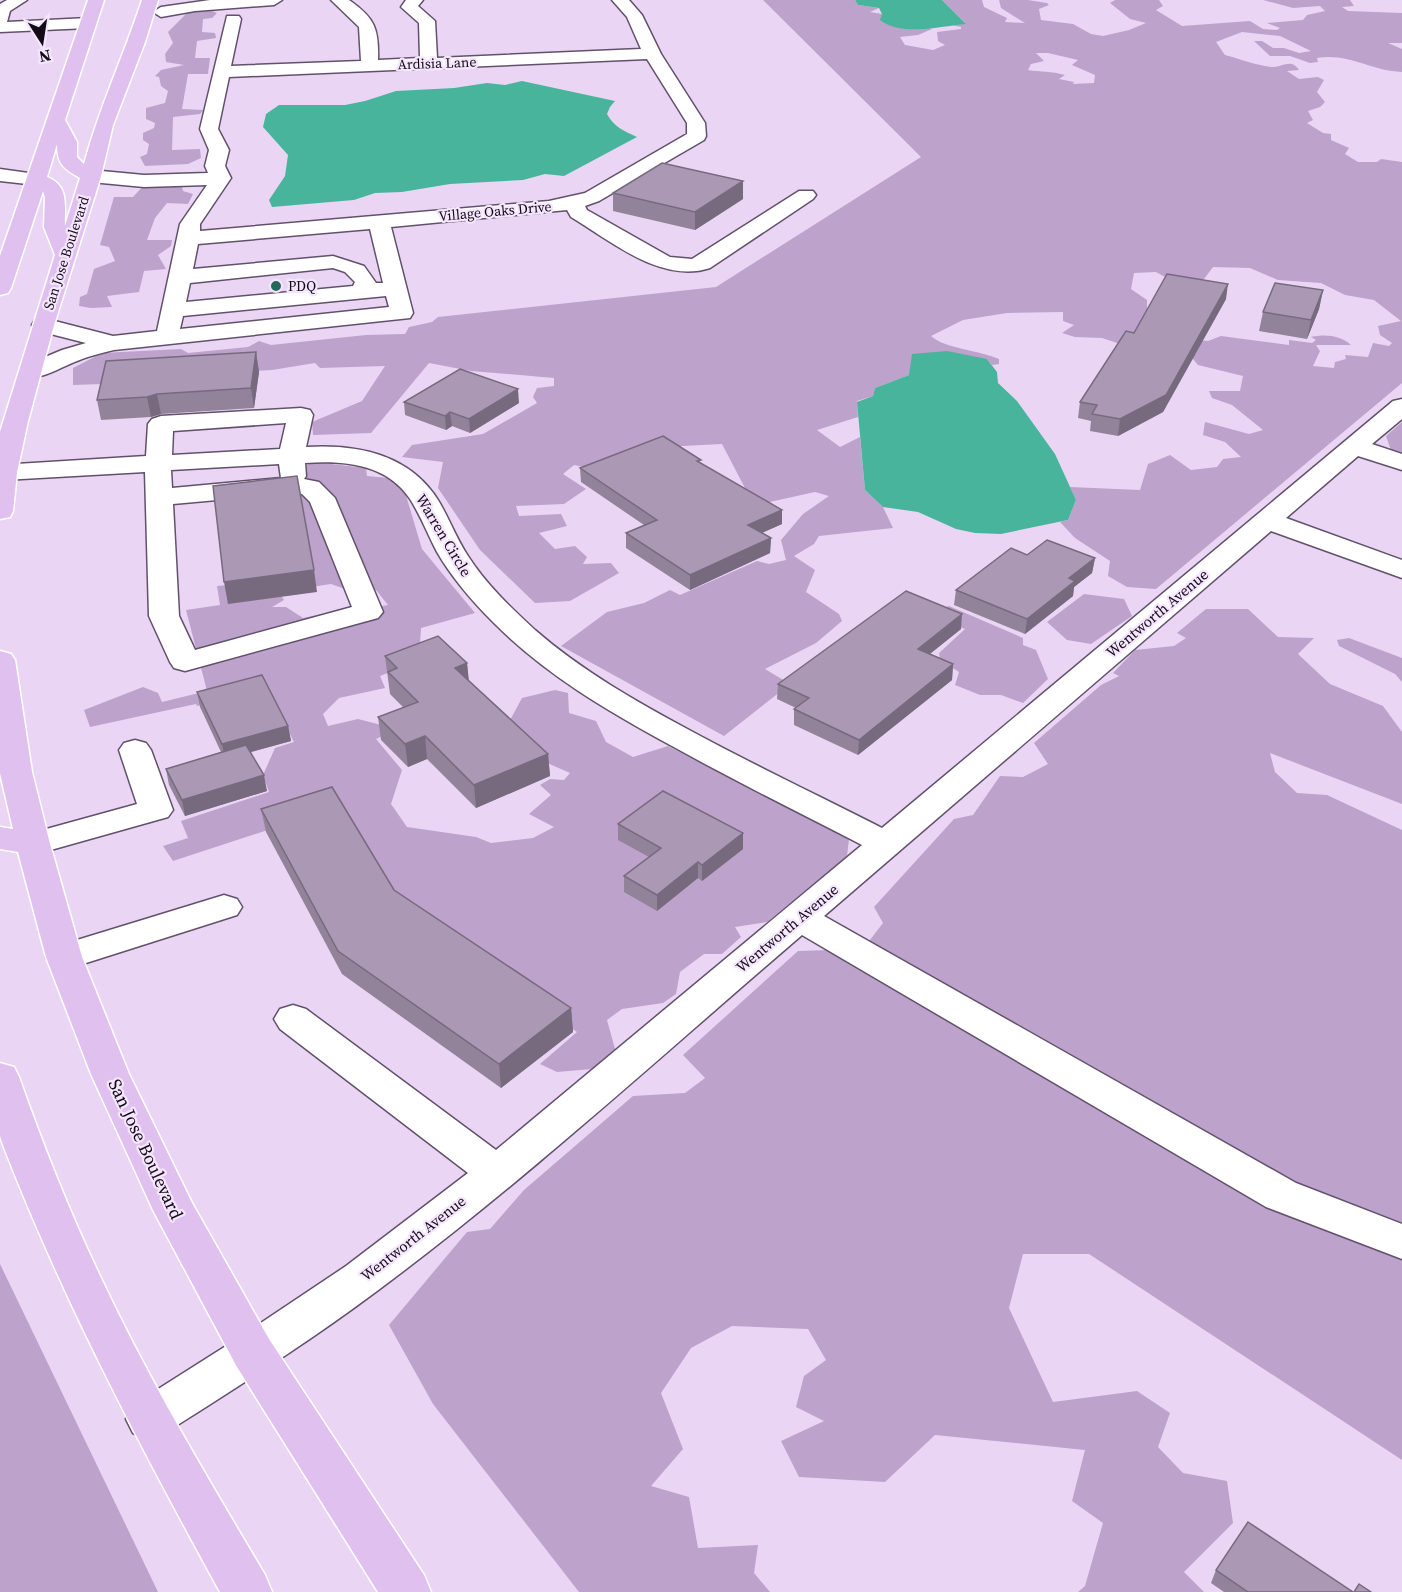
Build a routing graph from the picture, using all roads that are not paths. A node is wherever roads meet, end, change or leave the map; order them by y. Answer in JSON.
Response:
{"nodes":[{"id":1,"x":19,"y":0,"type":"edge"},
{"id":2,"x":96,"y":0,"type":"edge"},
{"id":3,"x":274,"y":0,"type":"edge"},
{"id":4,"x":339,"y":0,"type":"edge"},
{"id":5,"x":415,"y":0,"type":"edge"},
{"id":6,"x":620,"y":0,"type":"edge"},
{"id":7,"x":255,"y":2,"type":"junction"},
{"id":8,"x":158,"y":4,"type":"edge"},
{"id":9,"x":206,"y":6,"type":"junction"},
{"id":10,"x":233,"y":19,"type":"junction"},
{"id":11,"x":0,"y":20,"type":"edge"},
{"id":12,"x":88,"y":23,"type":"junction"},
{"id":13,"x":0,"y":27,"type":"edge"},
{"id":14,"x":652,"y":54,"type":"junction"},
{"id":15,"x":369,"y":60,"type":"junction"},
{"id":16,"x":223,"y":64,"type":"junction"},
{"id":17,"x":429,"y":64,"type":"junction"},
{"id":18,"x":55,"y":118,"type":"junction"},
{"id":19,"x":97,"y":153,"type":"junction"},
{"id":20,"x":218,"y":172,"type":"junction"},
{"id":21,"x":0,"y":175,"type":"edge"},
{"id":22,"x":91,"y":176,"type":"junction"},
{"id":23,"x":34,"y":186,"type":"junction"},
{"id":24,"x":0,"y":188,"type":"edge"},
{"id":25,"x":806,"y":195,"type":"dead end"},
{"id":26,"x":574,"y":203,"type":"junction"},
{"id":27,"x":379,"y":222,"type":"junction"},
{"id":28,"x":189,"y":238,"type":"junction"},
{"id":29,"x":65,"y":257,"type":"junction"},
{"id":30,"x":180,"y":277,"type":"junction"},
{"id":31,"x":0,"y":288,"type":"edge"},
{"id":32,"x":396,"y":288,"type":"junction"},
{"id":33,"x":361,"y":291,"type":"junction"},
{"id":34,"x":173,"y":310,"type":"junction"},
{"id":35,"x":44,"y":325,"type":"junction"},
{"id":36,"x":167,"y":337,"type":"junction"},
{"id":37,"x":112,"y":343,"type":"junction"},
{"id":38,"x":32,"y":371,"type":"junction"},
{"id":39,"x":1402,"y":406,"type":"edge"},
{"id":40,"x":1355,"y":447,"type":"junction"},
{"id":41,"x":291,"y":456,"type":"junction"},
{"id":42,"x":1402,"y":462,"type":"edge"},
{"id":43,"x":158,"y":463,"type":"junction"},
{"id":44,"x":2,"y":472,"type":"edge"},
{"id":45,"x":294,"y":485,"type":"junction"},
{"id":46,"x":160,"y":497,"type":"junction"},
{"id":47,"x":0,"y":511,"type":"edge"},
{"id":48,"x":1268,"y":521,"type":"junction"},
{"id":49,"x":1402,"y":570,"type":"edge"},
{"id":50,"x":0,"y":660,"type":"edge"},
{"id":51,"x":135,"y":750,"type":"dead end"},
{"id":52,"x":17,"y":841,"type":"edge"},
{"id":53,"x":887,"y":844,"type":"junction"},
{"id":54,"x":224,"y":907,"type":"dead end"},
{"id":55,"x":800,"y":918,"type":"junction"},
{"id":56,"x":64,"y":957,"type":"junction"},
{"id":57,"x":293,"y":1019,"type":"dead end"},
{"id":58,"x":0,"y":1077,"type":"edge"},
{"id":59,"x":497,"y":1173,"type":"junction"},
{"id":60,"x":1402,"y":1242,"type":"edge"},
{"id":61,"x":253,"y":1353,"type":"junction"},
{"id":62,"x":149,"y":1419,"type":"junction"},
{"id":63,"x":247,"y":1592,"type":"edge"},
{"id":64,"x":406,"y":1592,"type":"edge"}],
"edges":[{"from":1,"to":11,"type":"street"},
{"from":2,"to":12,"type":"main road"},
{"from":3,"to":7,"type":"street"},
{"from":4,"to":15,"type":"street"},
{"from":5,"to":17,"type":"street"},
{"from":6,"to":14,"type":"street","name":"Village Oaks Drive"},
{"from":7,"to":9,"type":"street"},
{"from":7,"to":10,"type":"street"},
{"from":8,"to":9,"type":"street"},
{"from":8,"to":19,"type":"main road","name":"San Jose Boulevard"},
{"from":9,"to":10,"type":"street"},
{"from":10,"to":16,"type":"street"},
{"from":12,"to":13,"type":"street"},
{"from":12,"to":18,"type":"main road"},
{"from":14,"to":17,"type":"street","name":"Ardisia Lane"},
{"from":14,"to":26,"type":"street","name":"Village Oaks Drive"},
{"from":15,"to":16,"type":"street","name":"Ardisia Lane"},
{"from":15,"to":17,"type":"street","name":"Ardisia Lane"},
{"from":16,"to":20,"type":"street"},
{"from":18,"to":22,"type":"main road"},
{"from":18,"to":23,"type":"main road"},
{"from":19,"to":20,"type":"street"},
{"from":19,"to":22,"type":"main road","name":"San Jose Boulevard"},
{"from":20,"to":22,"type":"street"},
{"from":20,"to":28,"type":"street"},
{"from":21,"to":23,"type":"street"},
{"from":22,"to":29,"type":"main road","name":"San Jose Boulevard"},
{"from":23,"to":24,"type":"street"},
{"from":23,"to":29,"type":"main road"},
{"from":23,"to":31,"type":"main road"},
{"from":25,"to":26,"type":"street"},
{"from":26,"to":27,"type":"street","name":"Village Oaks Drive"},
{"from":27,"to":28,"type":"street","name":"Village Oaks Drive"},
{"from":27,"to":32,"type":"street"},
{"from":28,"to":30,"type":"street"},
{"from":29,"to":35,"type":"main road","name":"San Jose Boulevard"},
{"from":30,"to":33,"type":"street"},
{"from":30,"to":34,"type":"street"},
{"from":32,"to":33,"type":"street"},
{"from":32,"to":36,"type":"street"},
{"from":33,"to":34,"type":"street"},
{"from":34,"to":36,"type":"street"},
{"from":35,"to":37,"type":"street"},
{"from":35,"to":38,"type":"main road","name":"San Jose Boulevard"},
{"from":36,"to":37,"type":"street"},
{"from":37,"to":38,"type":"street"},
{"from":38,"to":44,"type":"main road","name":"San Jose Boulevard"},
{"from":39,"to":40,"type":"street","name":"Wentworth Avenue"},
{"from":40,"to":42,"type":"street"},
{"from":40,"to":48,"type":"street","name":"Wentworth Avenue"},
{"from":41,"to":43,"type":"street","name":"Warren Circle"},
{"from":41,"to":43,"type":"street"},
{"from":41,"to":45,"type":"street"},
{"from":41,"to":53,"type":"street","name":"Warren Circle"},
{"from":43,"to":44,"type":"street","name":"Warren Circle"},
{"from":43,"to":46,"type":"street"},
{"from":44,"to":47,"type":"main road","name":"San Jose Boulevard"},
{"from":45,"to":46,"type":"street"},
{"from":45,"to":46,"type":"street"},
{"from":48,"to":49,"type":"street"},
{"from":48,"to":53,"type":"street","name":"Wentworth Avenue"},
{"from":50,"to":52,"type":"main road","name":"San Jose Boulevard"},
{"from":51,"to":52,"type":"street"},
{"from":52,"to":56,"type":"main road","name":"San Jose Boulevard"},
{"from":53,"to":55,"type":"street","name":"Wentworth Avenue"},
{"from":54,"to":56,"type":"street"},
{"from":55,"to":59,"type":"street","name":"Wentworth Avenue"},
{"from":55,"to":60,"type":"street"},
{"from":56,"to":61,"type":"main road","name":"San Jose Boulevard"},
{"from":57,"to":59,"type":"street"},
{"from":58,"to":62,"type":"main road"},
{"from":59,"to":61,"type":"street","name":"Wentworth Avenue"},
{"from":61,"to":62,"type":"street","name":"Wentworth Avenue"},
{"from":61,"to":64,"type":"main road","name":"San Jose Boulevard"},
{"from":62,"to":63,"type":"main road"}]}
